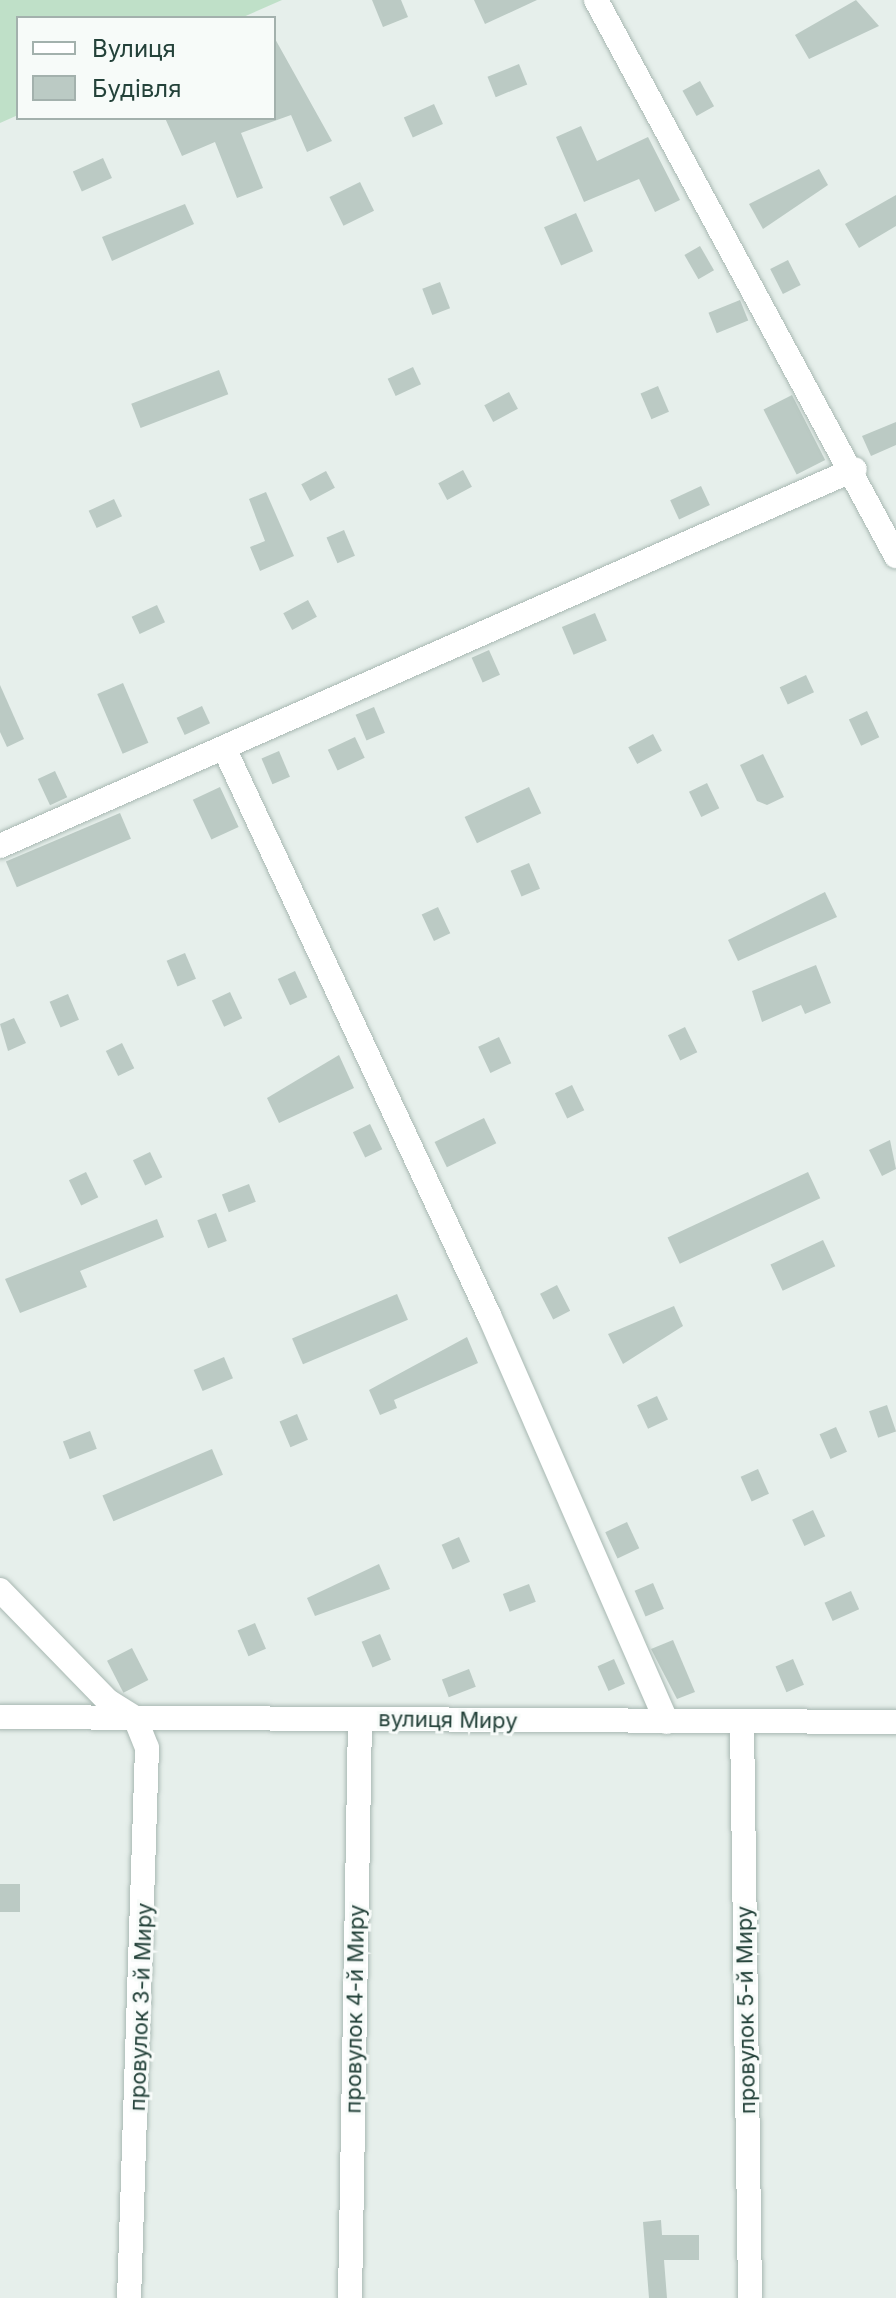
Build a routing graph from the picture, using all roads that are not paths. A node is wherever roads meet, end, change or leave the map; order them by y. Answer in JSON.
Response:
{"nodes":[{"id":1,"x":596,"y":0,"type":"edge"},
{"id":2,"x":855,"y":469,"type":"junction"},
{"id":3,"x":896,"y":556,"type":"edge"},
{"id":4,"x":225,"y":750,"type":"junction"},
{"id":5,"x":0,"y":846,"type":"edge"},
{"id":6,"x":0,"y":1590,"type":"edge"},
{"id":7,"x":0,"y":1717,"type":"edge"},
{"id":8,"x":135,"y":1718,"type":"junction"},
{"id":9,"x":360,"y":1720,"type":"junction"},
{"id":10,"x":667,"y":1722,"type":"junction"},
{"id":11,"x":742,"y":1722,"type":"junction"},
{"id":12,"x":896,"y":1722,"type":"edge"},
{"id":13,"x":129,"y":2298,"type":"edge"},
{"id":14,"x":350,"y":2298,"type":"edge"},
{"id":15,"x":750,"y":2298,"type":"edge"}],
"edges":[{"from":1,"to":2,"type":"street"},
{"from":2,"to":3,"type":"street"},
{"from":2,"to":4,"type":"street"},
{"from":4,"to":5,"type":"street"},
{"from":4,"to":10,"type":"street"},
{"from":6,"to":8,"type":"street"},
{"from":7,"to":8,"type":"street","name":"вулиця Миру"},
{"from":8,"to":9,"type":"street","name":"вулиця Миру"},
{"from":8,"to":13,"type":"street","name":"провулок 3-й Миру"},
{"from":9,"to":10,"type":"street","name":"вулиця Миру"},
{"from":9,"to":14,"type":"street","name":"провулок 4-й Миру"},
{"from":10,"to":11,"type":"street","name":"вулиця Миру"},
{"from":11,"to":12,"type":"street","name":"вулиця Миру"},
{"from":11,"to":15,"type":"street","name":"провулок 5-й Миру"}]}
